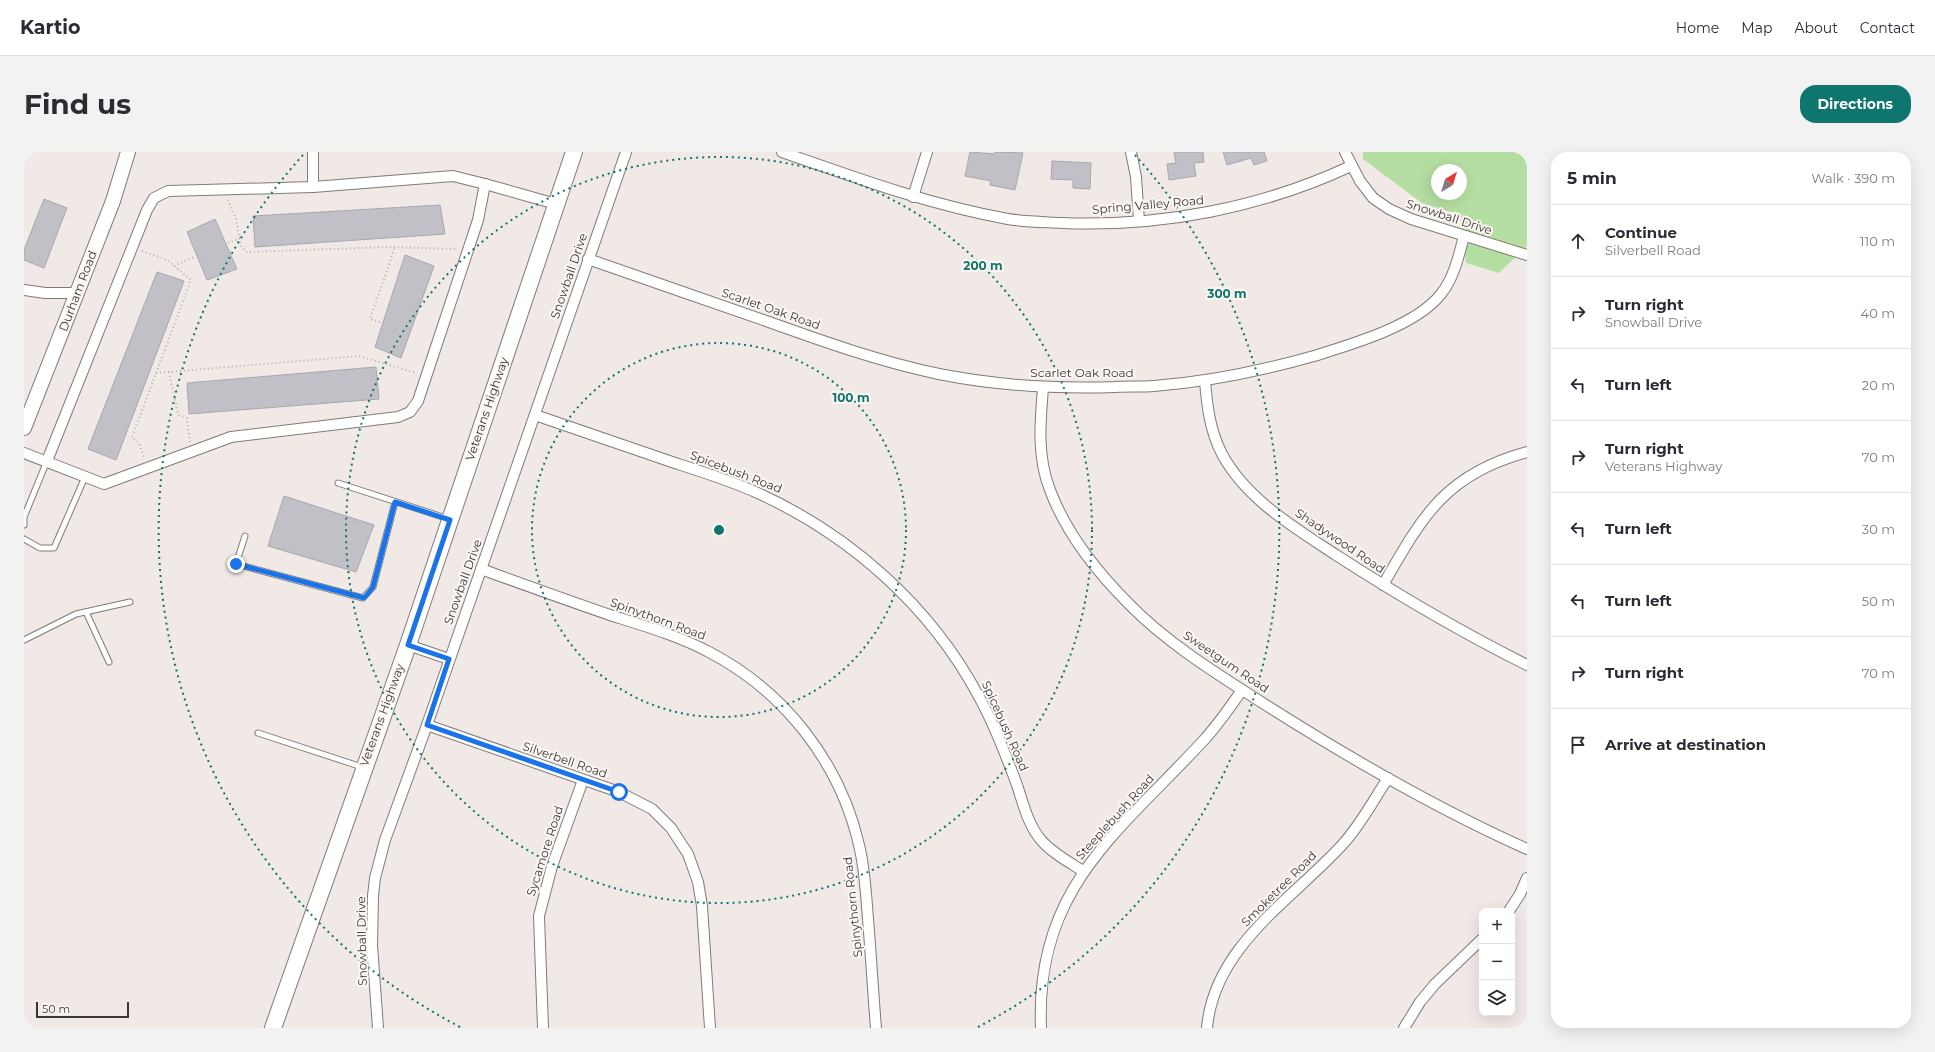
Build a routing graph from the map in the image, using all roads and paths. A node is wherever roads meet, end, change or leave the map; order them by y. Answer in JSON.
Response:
{"nodes":[{"id":1,"x":128,"y":152,"type":"edge"},
{"id":2,"x":313,"y":152,"type":"edge"},
{"id":3,"x":574,"y":152,"type":"edge"},
{"id":4,"x":626,"y":152,"type":"edge"},
{"id":5,"x":782,"y":152,"type":"edge"},
{"id":6,"x":927,"y":152,"type":"edge"},
{"id":7,"x":1131,"y":152,"type":"edge"},
{"id":8,"x":1345,"y":152,"type":"edge"},
{"id":9,"x":1351,"y":166,"type":"junction"},
{"id":10,"x":485,"y":184,"type":"junction"},
{"id":11,"x":313,"y":187,"type":"junction"},
{"id":12,"x":225,"y":189,"type":"junction"},
{"id":13,"x":913,"y":197,"type":"junction"},
{"id":14,"x":556,"y":204,"type":"junction"},
{"id":15,"x":1139,"y":221,"type":"junction"},
{"id":16,"x":1464,"y":236,"type":"junction"},
{"id":17,"x":240,"y":238,"type":"junction"},
{"id":18,"x":228,"y":243,"type":"dead end"},
{"id":19,"x":132,"y":247,"type":"junction"},
{"id":20,"x":395,"y":247,"type":"junction"},
{"id":21,"x":467,"y":252,"type":"junction"},
{"id":22,"x":1527,"y":255,"type":"edge"},
{"id":23,"x":194,"y":257,"type":"dead end"},
{"id":24,"x":588,"y":259,"type":"junction"},
{"id":25,"x":174,"y":266,"type":"junction"},
{"id":26,"x":24,"y":290,"type":"edge"},
{"id":27,"x":77,"y":292,"type":"junction"},
{"id":28,"x":380,"y":322,"type":"dead end"},
{"id":29,"x":169,"y":372,"type":"junction"},
{"id":30,"x":156,"y":373,"type":"junction"},
{"id":31,"x":426,"y":376,"type":"junction"},
{"id":32,"x":1205,"y":381,"type":"junction"},
{"id":33,"x":1043,"y":388,"type":"junction"},
{"id":34,"x":535,"y":415,"type":"junction"},
{"id":35,"x":24,"y":428,"type":"edge"},
{"id":36,"x":193,"y":451,"type":"junction"},
{"id":37,"x":1527,"y":452,"type":"edge"},
{"id":38,"x":24,"y":453,"type":"edge"},
{"id":39,"x":46,"y":461,"type":"junction"},
{"id":40,"x":146,"y":468,"type":"junction"},
{"id":41,"x":85,"y":477,"type":"junction"},
{"id":42,"x":338,"y":482,"type":"dead end"},
{"id":43,"x":395,"y":502,"type":"junction"},
{"id":44,"x":450,"y":520,"type":"junction"},
{"id":45,"x":24,"y":525,"type":"edge"},
{"id":46,"x":245,"y":536,"type":"dead end"},
{"id":47,"x":24,"y":539,"type":"edge"},
{"id":48,"x":482,"y":569,"type":"junction"},
{"id":49,"x":1383,"y":585,"type":"junction"},
{"id":50,"x":130,"y":602,"type":"dead end"},
{"id":51,"x":86,"y":612,"type":"junction"},
{"id":52,"x":24,"y":640,"type":"edge"},
{"id":53,"x":408,"y":645,"type":"junction"},
{"id":54,"x":449,"y":659,"type":"junction"},
{"id":55,"x":109,"y":662,"type":"dead end"},
{"id":56,"x":1527,"y":665,"type":"edge"},
{"id":57,"x":1242,"y":690,"type":"junction"},
{"id":58,"x":427,"y":725,"type":"junction"},
{"id":59,"x":258,"y":733,"type":"dead end"},
{"id":60,"x":363,"y":768,"type":"junction"},
{"id":61,"x":1388,"y":778,"type":"junction"},
{"id":62,"x":583,"y":780,"type":"junction"},
{"id":63,"x":1527,"y":849,"type":"edge"},
{"id":64,"x":1083,"y":872,"type":"junction"},
{"id":65,"x":1527,"y":878,"type":"edge"},
{"id":66,"x":1511,"y":908,"type":"edge"},
{"id":67,"x":1479,"y":942,"type":"edge"},
{"id":68,"x":273,"y":1028,"type":"edge"},
{"id":69,"x":378,"y":1028,"type":"edge"},
{"id":70,"x":543,"y":1028,"type":"edge"},
{"id":71,"x":710,"y":1028,"type":"edge"},
{"id":72,"x":876,"y":1028,"type":"edge"},
{"id":73,"x":1042,"y":1028,"type":"edge"},
{"id":74,"x":1207,"y":1028,"type":"edge"},
{"id":75,"x":1404,"y":1028,"type":"edge"}],
"edges":[{"from":1,"to":27,"type":"main road","name":"Durham Road"},
{"from":2,"to":11,"type":"street"},
{"from":3,"to":14,"type":"main road","name":"Veterans Highway"},
{"from":4,"to":24,"type":"street","name":"Snowball Drive"},
{"from":5,"to":13,"type":"street","name":"Spring Valley Road"},
{"from":6,"to":13,"type":"street"},
{"from":7,"to":15,"type":"street"},
{"from":8,"to":9,"type":"street","name":"Snowball Drive"},
{"from":9,"to":15,"type":"street","name":"Spring Valley Road"},
{"from":9,"to":16,"type":"street","name":"Snowball Drive"},
{"from":10,"to":11,"type":"street"},
{"from":10,"to":14,"type":"street"},
{"from":10,"to":21,"type":"street"},
{"from":11,"to":12,"type":"street"},
{"from":12,"to":17,"type":"path"},
{"from":12,"to":19,"type":"street"},
{"from":13,"to":15,"type":"street","name":"Spring Valley Road"},
{"from":14,"to":44,"type":"main road","name":"Veterans Highway"},
{"from":16,"to":22,"type":"street","name":"Snowball Drive"},
{"from":16,"to":32,"type":"street","name":"Scarlet Oak Road"},
{"from":17,"to":18,"type":"path"},
{"from":17,"to":20,"type":"path"},
{"from":19,"to":25,"type":"path"},
{"from":19,"to":39,"type":"street"},
{"from":20,"to":21,"type":"path"},
{"from":20,"to":28,"type":"path"},
{"from":21,"to":31,"type":"street"},
{"from":23,"to":25,"type":"path"},
{"from":24,"to":33,"type":"street","name":"Scarlet Oak Road"},
{"from":24,"to":34,"type":"street","name":"Snowball Drive"},
{"from":25,"to":30,"type":"path"},
{"from":26,"to":27,"type":"street"},
{"from":27,"to":35,"type":"main road","name":"Durham Road"},
{"from":29,"to":30,"type":"path"},
{"from":29,"to":31,"type":"path"},
{"from":29,"to":36,"type":"path"},
{"from":30,"to":40,"type":"path"},
{"from":31,"to":36,"type":"street"},
{"from":32,"to":33,"type":"street","name":"Scarlet Oak Road"},
{"from":32,"to":49,"type":"street","name":"Shadywood Road"},
{"from":33,"to":57,"type":"street","name":"Sweetgum Road"},
{"from":34,"to":48,"type":"street","name":"Snowball Drive"},
{"from":34,"to":64,"type":"street","name":"Spicebush Road"},
{"from":36,"to":40,"type":"street"},
{"from":37,"to":49,"type":"street"},
{"from":38,"to":39,"type":"street"},
{"from":39,"to":41,"type":"street"},
{"from":39,"to":45,"type":"lane"},
{"from":40,"to":41,"type":"street"},
{"from":41,"to":47,"type":"lane"},
{"from":42,"to":43,"type":"lane"},
{"from":43,"to":44,"type":"lane"},
{"from":43,"to":46,"type":"lane"},
{"from":44,"to":53,"type":"main road","name":"Veterans Highway"},
{"from":48,"to":54,"type":"street","name":"Snowball Drive"},
{"from":48,"to":72,"type":"street","name":"Spinythorn Road"},
{"from":49,"to":56,"type":"street","name":"Shadywood Road"},
{"from":50,"to":51,"type":"lane"},
{"from":51,"to":52,"type":"lane"},
{"from":51,"to":55,"type":"lane"},
{"from":53,"to":54,"type":"street"},
{"from":53,"to":60,"type":"main road","name":"Veterans Highway"},
{"from":54,"to":58,"type":"street","name":"Snowball Drive"},
{"from":57,"to":61,"type":"street","name":"Sweetgum Road"},
{"from":57,"to":64,"type":"street","name":"Steeplebush Road"},
{"from":58,"to":62,"type":"street","name":"Silverbell Road"},
{"from":58,"to":69,"type":"street","name":"Snowball Drive"},
{"from":59,"to":60,"type":"lane"},
{"from":60,"to":68,"type":"main road","name":"Veterans Highway"},
{"from":61,"to":63,"type":"street","name":"Sweetgum Road"},
{"from":61,"to":74,"type":"street","name":"Smoketree Road"},
{"from":62,"to":70,"type":"street","name":"Sycamore Road"},
{"from":62,"to":71,"type":"street","name":"Silverbell Road"},
{"from":64,"to":73,"type":"street","name":"Steeplebush Road"},
{"from":65,"to":66,"type":"street"},
{"from":67,"to":75,"type":"street"}]}
